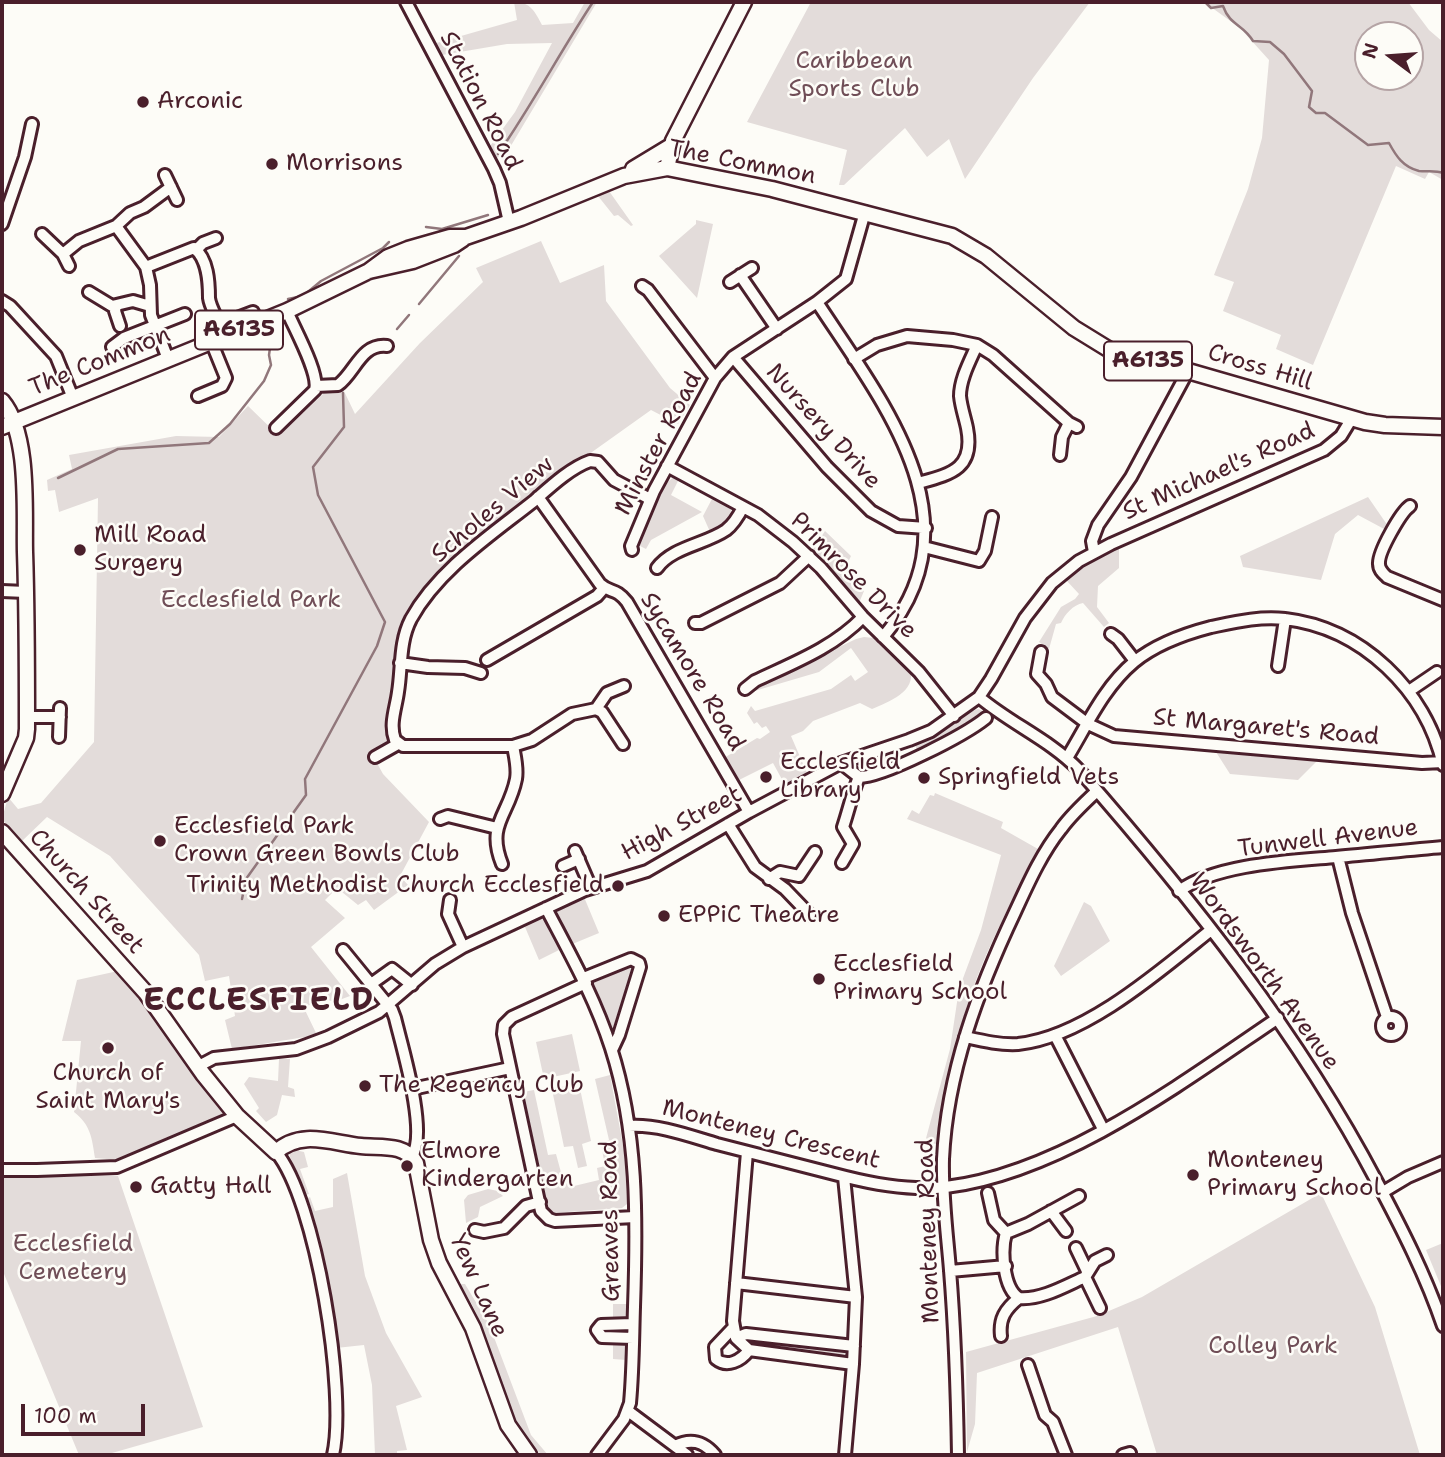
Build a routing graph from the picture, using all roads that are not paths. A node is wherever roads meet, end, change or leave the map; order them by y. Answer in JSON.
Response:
{"nodes":[{"id":1,"x":406,"y":2,"type":"edge"},
{"id":2,"x":744,"y":2,"type":"edge"},
{"id":3,"x":32,"y":124,"type":"dead end"},
{"id":4,"x":671,"y":146,"type":"junction"},
{"id":5,"x":667,"y":167,"type":"junction"},
{"id":6,"x":165,"y":175,"type":"dead end"},
{"id":7,"x":624,"y":176,"type":"junction"},
{"id":8,"x":171,"y":187,"type":"junction"},
{"id":9,"x":177,"y":200,"type":"dead end"},
{"id":10,"x":865,"y":212,"type":"junction"},
{"id":11,"x":509,"y":222,"type":"junction"},
{"id":12,"x":2,"y":224,"type":"edge"},
{"id":13,"x":116,"y":226,"type":"junction"},
{"id":14,"x":42,"y":234,"type":"dead end"},
{"id":15,"x":216,"y":238,"type":"dead end"},
{"id":16,"x":973,"y":247,"type":"joint"},
{"id":17,"x":197,"y":249,"type":"junction"},
{"id":18,"x":62,"y":254,"type":"junction"},
{"id":19,"x":69,"y":266,"type":"dead end"},
{"id":20,"x":146,"y":267,"type":"junction"},
{"id":21,"x":752,"y":268,"type":"dead end"},
{"id":22,"x":740,"y":275,"type":"junction"},
{"id":23,"x":730,"y":282,"type":"dead end"},
{"id":24,"x":642,"y":286,"type":"dead end"},
{"id":25,"x":89,"y":292,"type":"dead end"},
{"id":26,"x":209,"y":297,"type":"junction"},
{"id":27,"x":2,"y":301,"type":"edge"},
{"id":28,"x":198,"y":302,"type":"dead end"},
{"id":29,"x":817,"y":302,"type":"junction"},
{"id":30,"x":117,"y":306,"type":"junction"},
{"id":31,"x":150,"y":306,"type":"junction"},
{"id":32,"x":287,"y":311,"type":"junction"},
{"id":33,"x":253,"y":312,"type":"dead end"},
{"id":34,"x":185,"y":314,"type":"dead end"},
{"id":35,"x":120,"y":326,"type":"dead end"},
{"id":36,"x":155,"y":326,"type":"junction"},
{"id":37,"x":777,"y":329,"type":"junction"},
{"id":38,"x":211,"y":341,"type":"junction"},
{"id":39,"x":977,"y":345,"type":"junction"},
{"id":40,"x":387,"y":346,"type":"dead end"},
{"id":41,"x":112,"y":347,"type":"dead end"},
{"id":42,"x":733,"y":357,"type":"junction"},
{"id":43,"x":168,"y":359,"type":"junction"},
{"id":44,"x":854,"y":359,"type":"junction"},
{"id":45,"x":1188,"y":370,"type":"junction"},
{"id":46,"x":715,"y":378,"type":"junction"},
{"id":47,"x":316,"y":386,"type":"junction"},
{"id":48,"x":198,"y":396,"type":"dead end"},
{"id":49,"x":73,"y":398,"type":"junction"},
{"id":50,"x":2,"y":401,"type":"edge"},
{"id":51,"x":1352,"y":418,"type":"junction"},
{"id":52,"x":8,"y":425,"type":"edge"},
{"id":53,"x":276,"y":428,"type":"dead end"},
{"id":54,"x":1443,"y":428,"type":"edge"},
{"id":55,"x":1060,"y":455,"type":"dead end"},
{"id":56,"x":667,"y":466,"type":"junction"},
{"id":57,"x":918,"y":483,"type":"junction"},
{"id":58,"x":538,"y":497,"type":"junction"},
{"id":59,"x":650,"y":499,"type":"junction"},
{"id":60,"x":1410,"y":506,"type":"dead end"},
{"id":61,"x":743,"y":508,"type":"junction"},
{"id":62,"x":992,"y":517,"type":"dead end"},
{"id":63,"x":926,"y":528,"type":"junction"},
{"id":64,"x":924,"y":547,"type":"junction"},
{"id":65,"x":632,"y":550,"type":"dead end"},
{"id":66,"x":1094,"y":552,"type":"junction"},
{"id":67,"x":809,"y":556,"type":"junction"},
{"id":68,"x":657,"y":568,"type":"dead end"},
{"id":69,"x":1443,"y":587,"type":"edge"},
{"id":70,"x":604,"y":588,"type":"junction"},
{"id":71,"x":2,"y":592,"type":"edge"},
{"id":72,"x":26,"y":592,"type":"junction"},
{"id":73,"x":1441,"y":599,"type":"edge"},
{"id":74,"x":863,"y":617,"type":"junction"},
{"id":75,"x":1285,"y":619,"type":"junction"},
{"id":76,"x":695,"y":624,"type":"dead end"},
{"id":77,"x":1111,"y":634,"type":"dead end"},
{"id":78,"x":883,"y":636,"type":"junction"},
{"id":79,"x":1041,"y":652,"type":"dead end"},
{"id":80,"x":487,"y":660,"type":"dead end"},
{"id":81,"x":1135,"y":661,"type":"junction"},
{"id":82,"x":400,"y":663,"type":"junction"},
{"id":83,"x":1278,"y":666,"type":"dead end"},
{"id":84,"x":1437,"y":671,"type":"dead end"},
{"id":85,"x":481,"y":673,"type":"dead end"},
{"id":86,"x":624,"y":686,"type":"dead end"},
{"id":87,"x":745,"y":689,"type":"dead end"},
{"id":88,"x":1409,"y":691,"type":"junction"},
{"id":89,"x":979,"y":697,"type":"junction"},
{"id":90,"x":596,"y":709,"type":"junction"},
{"id":91,"x":954,"y":716,"type":"junction"},
{"id":92,"x":27,"y":717,"type":"junction"},
{"id":93,"x":986,"y":718,"type":"dead end"},
{"id":94,"x":1088,"y":724,"type":"junction"},
{"id":95,"x":59,"y":737,"type":"dead end"},
{"id":96,"x":398,"y":744,"type":"junction"},
{"id":97,"x":623,"y":744,"type":"dead end"},
{"id":98,"x":513,"y":746,"type":"junction"},
{"id":99,"x":375,"y":757,"type":"dead end"},
{"id":100,"x":1068,"y":758,"type":"junction"},
{"id":101,"x":841,"y":763,"type":"junction"},
{"id":102,"x":1443,"y":764,"type":"edge"},
{"id":103,"x":859,"y":777,"type":"junction"},
{"id":104,"x":1097,"y":790,"type":"junction"},
{"id":105,"x":2,"y":794,"type":"edge"},
{"id":106,"x":750,"y":812,"type":"junction"},
{"id":107,"x":440,"y":819,"type":"dead end"},
{"id":108,"x":728,"y":824,"type":"junction"},
{"id":109,"x":497,"y":828,"type":"junction"},
{"id":110,"x":2,"y":832,"type":"edge"},
{"id":111,"x":1443,"y":847,"type":"edge"},
{"id":112,"x":815,"y":852,"type":"dead end"},
{"id":113,"x":1338,"y":857,"type":"junction"},
{"id":114,"x":842,"y":863,"type":"dead end"},
{"id":115,"x":502,"y":864,"type":"dead end"},
{"id":116,"x":563,"y":866,"type":"dead end"},
{"id":117,"x":769,"y":879,"type":"junction"},
{"id":118,"x":591,"y":888,"type":"junction"},
{"id":119,"x":1179,"y":891,"type":"junction"},
{"id":120,"x":450,"y":900,"type":"dead end"},
{"id":121,"x":546,"y":908,"type":"junction"},
{"id":122,"x":810,"y":915,"type":"dead end"},
{"id":123,"x":1211,"y":930,"type":"junction"},
{"id":124,"x":463,"y":947,"type":"junction"},
{"id":125,"x":343,"y":950,"type":"dead end"},
{"id":126,"x":584,"y":981,"type":"junction"},
{"id":127,"x":370,"y":984,"type":"junction"},
{"id":128,"x":412,"y":985,"type":"junction"},
{"id":129,"x":391,"y":1003,"type":"junction"},
{"id":130,"x":1387,"y":1017,"type":"dead end"},
{"id":131,"x":1279,"y":1018,"type":"junction"},
{"id":132,"x":1055,"y":1035,"type":"junction"},
{"id":133,"x":965,"y":1037,"type":"junction"},
{"id":134,"x":612,"y":1049,"type":"junction"},
{"id":135,"x":197,"y":1066,"type":"junction"},
{"id":136,"x":510,"y":1068,"type":"junction"},
{"id":137,"x":412,"y":1089,"type":"junction"},
{"id":138,"x":237,"y":1116,"type":"junction"},
{"id":139,"x":629,"y":1126,"type":"junction"},
{"id":140,"x":1103,"y":1129,"type":"junction"},
{"id":141,"x":276,"y":1152,"type":"junction"},
{"id":142,"x":747,"y":1152,"type":"junction"},
{"id":143,"x":412,"y":1156,"type":"junction"},
{"id":144,"x":1443,"y":1162,"type":"edge"},
{"id":145,"x":2,"y":1170,"type":"edge"},
{"id":146,"x":844,"y":1177,"type":"junction"},
{"id":147,"x":943,"y":1187,"type":"junction"},
{"id":148,"x":1383,"y":1192,"type":"junction"},
{"id":149,"x":988,"y":1193,"type":"dead end"},
{"id":150,"x":1079,"y":1196,"type":"dead end"},
{"id":151,"x":540,"y":1202,"type":"junction"},
{"id":152,"x":1051,"y":1211,"type":"junction"},
{"id":153,"x":635,"y":1217,"type":"junction"},
{"id":154,"x":475,"y":1230,"type":"dead end"},
{"id":155,"x":1066,"y":1231,"type":"dead end"},
{"id":156,"x":1006,"y":1233,"type":"junction"},
{"id":157,"x":1076,"y":1248,"type":"dead end"},
{"id":158,"x":1107,"y":1255,"type":"dead end"},
{"id":159,"x":1006,"y":1266,"type":"junction"},
{"id":160,"x":950,"y":1271,"type":"junction"},
{"id":161,"x":1086,"y":1274,"type":"junction"},
{"id":162,"x":736,"y":1283,"type":"junction"},
{"id":163,"x":856,"y":1297,"type":"junction"},
{"id":164,"x":1019,"y":1298,"type":"junction"},
{"id":165,"x":1100,"y":1308,"type":"dead end"},
{"id":166,"x":633,"y":1324,"type":"junction"},
{"id":167,"x":1443,"y":1326,"type":"edge"},
{"id":168,"x":735,"y":1333,"type":"junction"},
{"id":169,"x":1001,"y":1336,"type":"dead end"},
{"id":170,"x":633,"y":1338,"type":"junction"},
{"id":171,"x":854,"y":1346,"type":"junction"},
{"id":172,"x":749,"y":1350,"type":"junction"},
{"id":173,"x":853,"y":1364,"type":"junction"},
{"id":174,"x":1028,"y":1365,"type":"dead end"},
{"id":175,"x":628,"y":1411,"type":"junction"},
{"id":176,"x":675,"y":1446,"type":"junction"},
{"id":177,"x":333,"y":1455,"type":"edge"},
{"id":178,"x":529,"y":1455,"type":"edge"},
{"id":179,"x":597,"y":1455,"type":"edge"},
{"id":180,"x":687,"y":1455,"type":"edge"},
{"id":181,"x":715,"y":1455,"type":"edge"},
{"id":182,"x":845,"y":1455,"type":"edge"},
{"id":183,"x":958,"y":1455,"type":"edge"},
{"id":184,"x":1066,"y":1455,"type":"edge"}],
"edges":[{"from":1,"to":11,"type":"street","name":"Station Road"},
{"from":2,"to":4,"type":"main road"},
{"from":3,"to":12,"type":"street"},
{"from":4,"to":5,"type":"main road"},
{"from":4,"to":7,"type":"main road"},
{"from":5,"to":7,"type":"main road","name":"The Common","number":"A6135"},
{"from":5,"to":10,"type":"main road","name":"The Common","number":"A6135"},
{"from":6,"to":8,"type":"street"},
{"from":7,"to":11,"type":"main road","name":"The Common","number":"A6135"},
{"from":8,"to":9,"type":"street"},
{"from":8,"to":13,"type":"street"},
{"from":10,"to":16,"type":"main road","name":"The Common","number":"A6135"},
{"from":10,"to":29,"type":"street","name":"Minster Road"},
{"from":11,"to":32,"type":"main road","name":"The Common","number":"A6135"},
{"from":13,"to":18,"type":"street"},
{"from":13,"to":20,"type":"street"},
{"from":14,"to":18,"type":"street"},
{"from":15,"to":17,"type":"street"},
{"from":16,"to":45,"type":"main road","name":"Cross Hill","number":"A6135"},
{"from":17,"to":20,"type":"street"},
{"from":17,"to":26,"type":"street"},
{"from":18,"to":19,"type":"street"},
{"from":20,"to":31,"type":"street"},
{"from":21,"to":22,"type":"street"},
{"from":22,"to":23,"type":"street"},
{"from":22,"to":37,"type":"street"},
{"from":24,"to":46,"type":"street"},
{"from":25,"to":30,"type":"street"},
{"from":26,"to":28,"type":"street"},
{"from":26,"to":33,"type":"street"},
{"from":27,"to":49,"type":"street"},
{"from":29,"to":37,"type":"street","name":"Minster Road"},
{"from":29,"to":44,"type":"street"},
{"from":30,"to":31,"type":"street"},
{"from":30,"to":35,"type":"street"},
{"from":31,"to":36,"type":"street"},
{"from":32,"to":38,"type":"main road","name":"The Common","number":"A6135"},
{"from":32,"to":47,"type":"street"},
{"from":34,"to":36,"type":"street"},
{"from":36,"to":41,"type":"street"},
{"from":36,"to":43,"type":"street"},
{"from":37,"to":42,"type":"street","name":"Minster Road"},
{"from":38,"to":43,"type":"main road","name":"The Common","number":"A6135"},
{"from":38,"to":48,"type":"street"},
{"from":39,"to":44,"type":"street"},
{"from":39,"to":55,"type":"street"},
{"from":39,"to":57,"type":"street"},
{"from":40,"to":47,"type":"street"},
{"from":42,"to":46,"type":"street","name":"Minster Road"},
{"from":42,"to":63,"type":"street","name":"Nursery Drive"},
{"from":43,"to":49,"type":"main road","name":"The Common","number":"A6135"},
{"from":44,"to":57,"type":"street"},
{"from":45,"to":51,"type":"main road","name":"Cross Hill","number":"A6135"},
{"from":45,"to":66,"type":"street"},
{"from":46,"to":56,"type":"street","name":"Minster Road"},
{"from":47,"to":53,"type":"street"},
{"from":49,"to":52,"type":"main road","name":"The Common","number":"A6135"},
{"from":50,"to":52,"type":"main road"},
{"from":51,"to":54,"type":"main road","name":"Cross Hill","number":"A6135"},
{"from":51,"to":66,"type":"street","name":"St Michael's Road"},
{"from":52,"to":72,"type":"main road"},
{"from":56,"to":59,"type":"street","name":"Minster Road"},
{"from":56,"to":61,"type":"street","name":"Primrose Drive"},
{"from":57,"to":63,"type":"street"},
{"from":58,"to":59,"type":"street","name":"Scholes View"},
{"from":58,"to":70,"type":"street","name":"Sycamore Road"},
{"from":58,"to":82,"type":"street","name":"Scholes View"},
{"from":59,"to":65,"type":"street","name":"Minster Road"},
{"from":60,"to":73,"type":"street"},
{"from":61,"to":67,"type":"street","name":"Primrose Drive"},
{"from":61,"to":68,"type":"street"},
{"from":62,"to":64,"type":"street"},
{"from":63,"to":64,"type":"street"},
{"from":64,"to":78,"type":"street"},
{"from":66,"to":89,"type":"street","name":"High Street"},
{"from":67,"to":74,"type":"street","name":"Primrose Drive"},
{"from":67,"to":76,"type":"street"},
{"from":69,"to":73,"type":"street"},
{"from":70,"to":80,"type":"street"},
{"from":70,"to":106,"type":"street","name":"Sycamore Road"},
{"from":71,"to":72,"type":"street"},
{"from":72,"to":92,"type":"main road"},
{"from":74,"to":78,"type":"street","name":"Primrose Drive"},
{"from":74,"to":87,"type":"street"},
{"from":75,"to":81,"type":"street"},
{"from":75,"to":83,"type":"street"},
{"from":75,"to":88,"type":"street"},
{"from":77,"to":81,"type":"street"},
{"from":78,"to":91,"type":"street","name":"Primrose Drive"},
{"from":79,"to":94,"type":"street","name":"St Margaret's Road"},
{"from":81,"to":94,"type":"street"},
{"from":82,"to":85,"type":"street"},
{"from":82,"to":96,"type":"street","name":"Scholes View"},
{"from":84,"to":88,"type":"street"},
{"from":86,"to":90,"type":"street"},
{"from":88,"to":102,"type":"street"},
{"from":89,"to":91,"type":"street","name":"High Street"},
{"from":89,"to":100,"type":"street","name":"Wordsworth Avenue"},
{"from":90,"to":97,"type":"street"},
{"from":90,"to":98,"type":"street"},
{"from":91,"to":101,"type":"street","name":"High Street"},
{"from":92,"to":95,"type":"street"},
{"from":92,"to":105,"type":"main road"},
{"from":93,"to":103,"type":"street"},
{"from":94,"to":100,"type":"street"},
{"from":94,"to":102,"type":"street","name":"St Margaret's Road"},
{"from":96,"to":98,"type":"street"},
{"from":96,"to":99,"type":"street"},
{"from":98,"to":109,"type":"street"},
{"from":100,"to":104,"type":"street","name":"Wordsworth Avenue"},
{"from":101,"to":103,"type":"street"},
{"from":101,"to":106,"type":"street","name":"High Street"},
{"from":103,"to":114,"type":"street"},
{"from":104,"to":119,"type":"street","name":"Wordsworth Avenue"},
{"from":104,"to":133,"type":"street","name":"Monteney Road"},
{"from":106,"to":108,"type":"street","name":"High Street"},
{"from":107,"to":109,"type":"street"},
{"from":108,"to":117,"type":"street"},
{"from":108,"to":118,"type":"street","name":"High Street"},
{"from":109,"to":115,"type":"street"},
{"from":110,"to":135,"type":"main road","name":"Church Street"},
{"from":111,"to":113,"type":"street","name":"Tunwell Avenue"},
{"from":112,"to":117,"type":"street"},
{"from":113,"to":119,"type":"street","name":"Tunwell Avenue"},
{"from":113,"to":130,"type":"street"},
{"from":116,"to":118,"type":"street"},
{"from":117,"to":122,"type":"street"},
{"from":118,"to":121,"type":"street","name":"High Street"},
{"from":119,"to":123,"type":"street","name":"Wordsworth Avenue"},
{"from":120,"to":124,"type":"street"},
{"from":121,"to":124,"type":"street","name":"High Street"},
{"from":121,"to":126,"type":"street","name":"Greaves Road"},
{"from":123,"to":131,"type":"street","name":"Wordsworth Avenue"},
{"from":123,"to":132,"type":"street"},
{"from":124,"to":128,"type":"street","name":"High Street"},
{"from":125,"to":127,"type":"street"},
{"from":126,"to":134,"type":"street","name":"Greaves Road"},
{"from":126,"to":134,"type":"street"},
{"from":126,"to":136,"type":"street"},
{"from":127,"to":128,"type":"street"},
{"from":127,"to":129,"type":"street"},
{"from":128,"to":129,"type":"street","name":"High Street"},
{"from":129,"to":135,"type":"street","name":"High Street"},
{"from":129,"to":137,"type":"street","name":"Yew Lane"},
{"from":131,"to":140,"type":"street","name":"Monteney Crescent"},
{"from":131,"to":148,"type":"street","name":"Wordsworth Avenue"},
{"from":132,"to":133,"type":"street"},
{"from":132,"to":140,"type":"street"},
{"from":133,"to":147,"type":"street","name":"Monteney Road"},
{"from":134,"to":139,"type":"street","name":"Greaves Road"},
{"from":135,"to":138,"type":"main road","name":"Church Street"},
{"from":136,"to":137,"type":"street"},
{"from":136,"to":151,"type":"street"},
{"from":137,"to":143,"type":"street","name":"Yew Lane"},
{"from":138,"to":141,"type":"main road","name":"Church Street"},
{"from":138,"to":145,"type":"street"},
{"from":139,"to":142,"type":"street","name":"Monteney Crescent"},
{"from":139,"to":153,"type":"street","name":"Greaves Road"},
{"from":140,"to":147,"type":"street","name":"Monteney Crescent"},
{"from":141,"to":143,"type":"main road"},
{"from":141,"to":177,"type":"street"},
{"from":142,"to":146,"type":"street","name":"Monteney Crescent"},
{"from":142,"to":162,"type":"street"},
{"from":143,"to":178,"type":"main road","name":"Yew Lane"},
{"from":144,"to":148,"type":"street"},
{"from":146,"to":147,"type":"street","name":"Monteney Crescent"},
{"from":146,"to":163,"type":"street"},
{"from":147,"to":160,"type":"street","name":"Monteney Road"},
{"from":148,"to":167,"type":"street","name":"Wordsworth Avenue"},
{"from":149,"to":156,"type":"street"},
{"from":150,"to":152,"type":"street"},
{"from":151,"to":153,"type":"street"},
{"from":151,"to":154,"type":"street"},
{"from":152,"to":155,"type":"street"},
{"from":152,"to":156,"type":"street"},
{"from":153,"to":166,"type":"street","name":"Greaves Road"},
{"from":156,"to":159,"type":"street"},
{"from":157,"to":161,"type":"street"},
{"from":158,"to":161,"type":"street"},
{"from":159,"to":160,"type":"street"},
{"from":159,"to":164,"type":"street"},
{"from":160,"to":183,"type":"street","name":"Monteney Road"},
{"from":161,"to":164,"type":"street"},
{"from":161,"to":165,"type":"street"},
{"from":162,"to":163,"type":"street"},
{"from":162,"to":168,"type":"street"},
{"from":163,"to":171,"type":"street"},
{"from":164,"to":169,"type":"street"},
{"from":166,"to":170,"type":"street","name":"Greaves Road"},
{"from":166,"to":170,"type":"street"},
{"from":168,"to":171,"type":"street"},
{"from":168,"to":172,"type":"street"},
{"from":168,"to":172,"type":"street"},
{"from":170,"to":175,"type":"street","name":"Greaves Road"},
{"from":171,"to":173,"type":"street"},
{"from":172,"to":173,"type":"street"},
{"from":173,"to":182,"type":"street"},
{"from":174,"to":184,"type":"street"},
{"from":175,"to":176,"type":"street"},
{"from":175,"to":179,"type":"street","name":"Greaves Road"},
{"from":176,"to":180,"type":"street"},
{"from":176,"to":181,"type":"street"}]}
